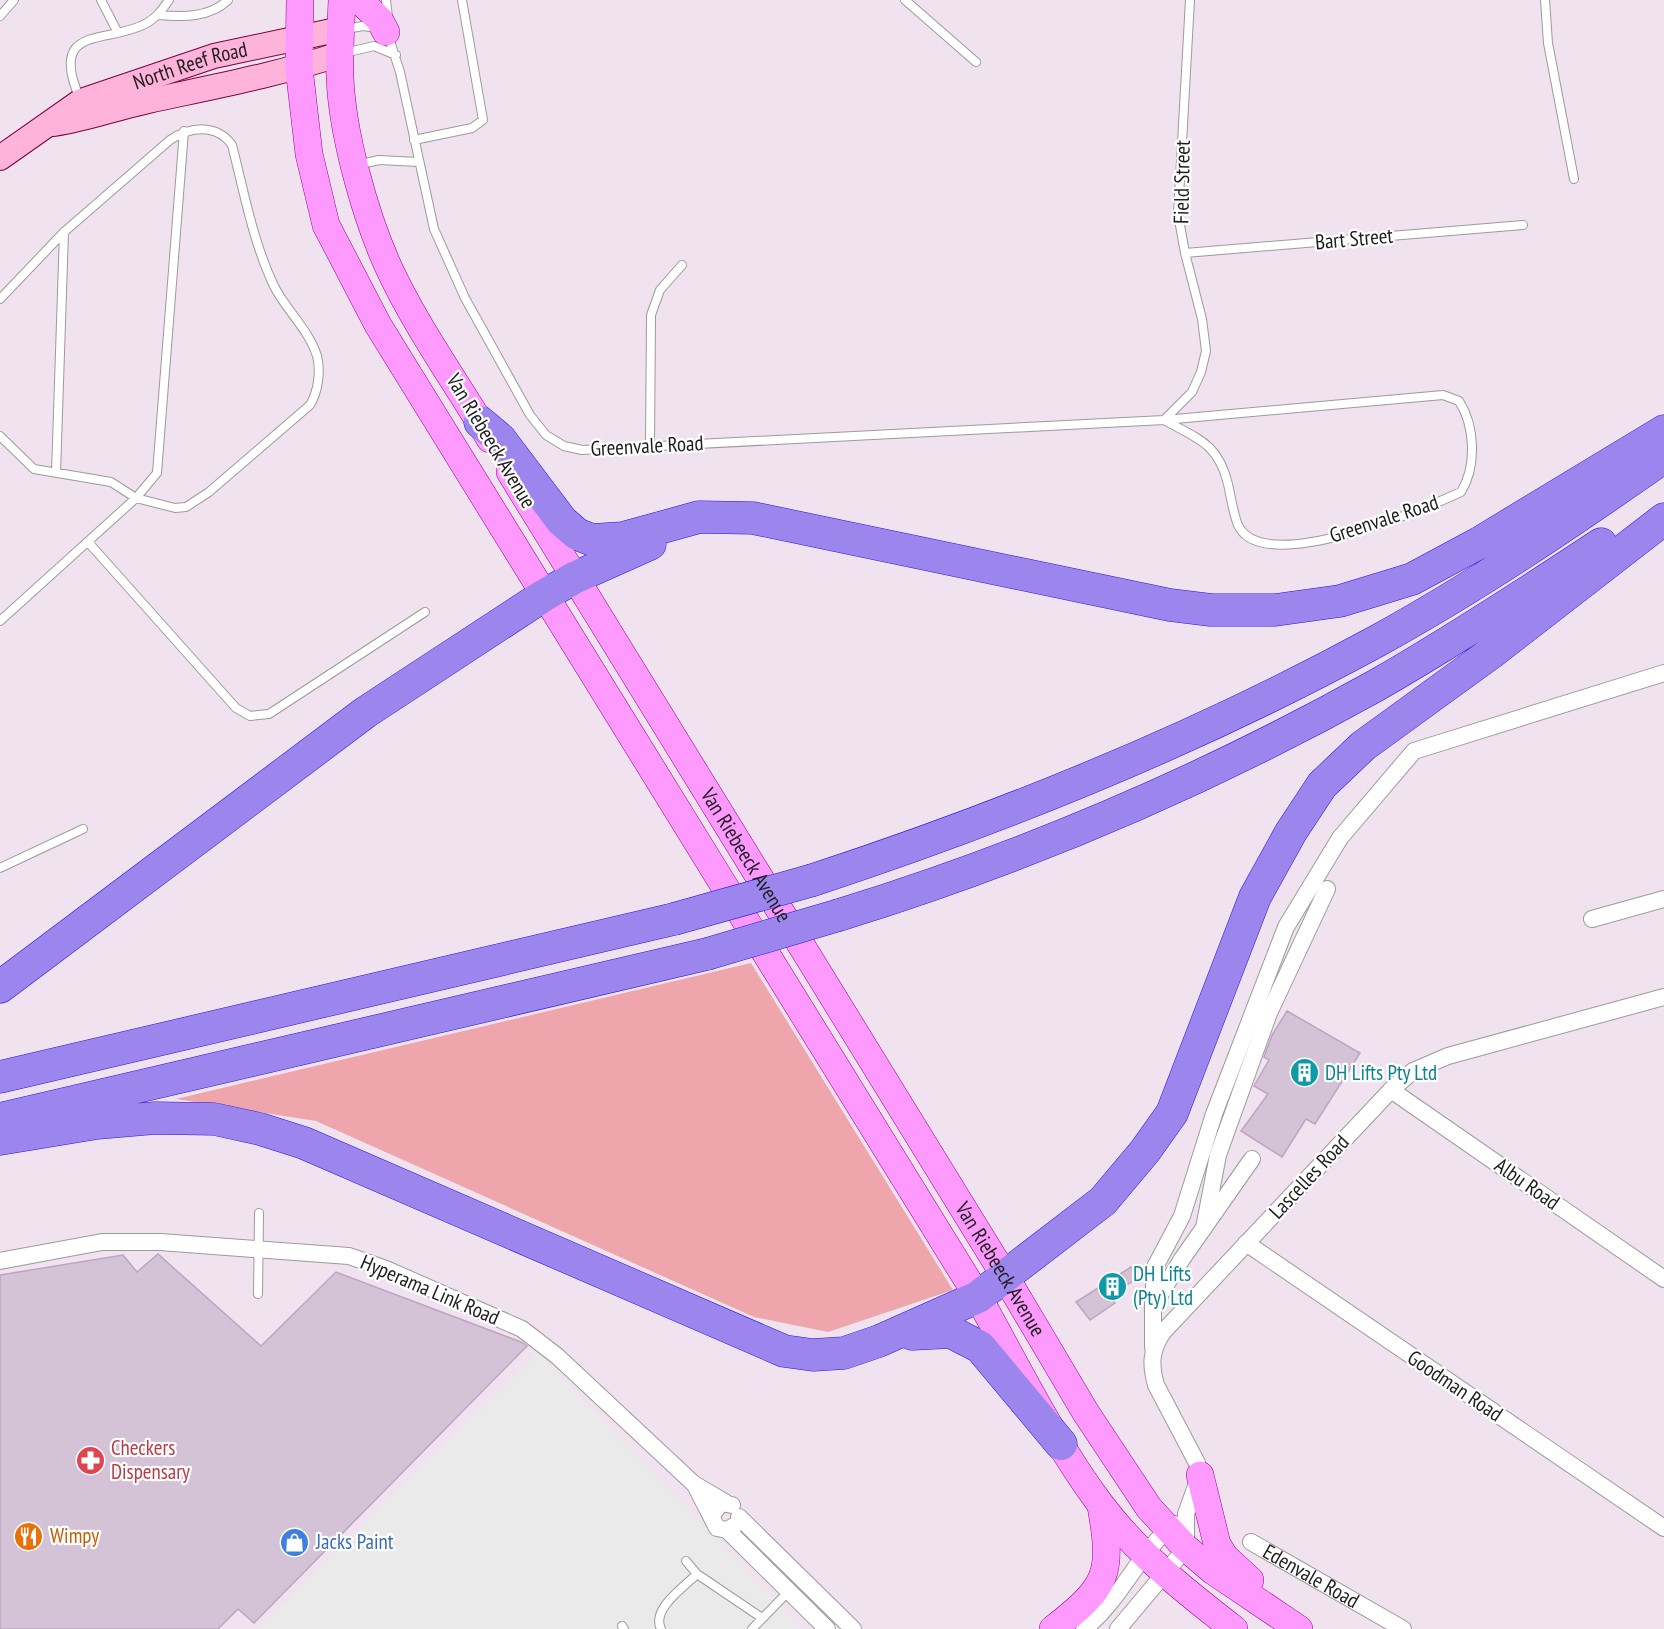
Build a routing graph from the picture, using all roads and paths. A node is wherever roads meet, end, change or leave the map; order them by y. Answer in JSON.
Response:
{"nodes":[{"id":1,"x":14,"y":0,"type":"edge"},
{"id":2,"x":101,"y":0,"type":"edge"},
{"id":3,"x":169,"y":0,"type":"edge"},
{"id":4,"x":228,"y":0,"type":"edge"},
{"id":5,"x":300,"y":0,"type":"edge"},
{"id":6,"x":342,"y":0,"type":"edge"},
{"id":7,"x":359,"y":0,"type":"edge"},
{"id":8,"x":386,"y":0,"type":"edge"},
{"id":9,"x":462,"y":0,"type":"edge"},
{"id":10,"x":905,"y":0,"type":"edge"},
{"id":11,"x":1190,"y":0,"type":"edge"},
{"id":12,"x":1545,"y":0,"type":"edge"},
{"id":13,"x":158,"y":15,"type":"junction"},
{"id":14,"x":0,"y":16,"type":"edge"},
{"id":15,"x":117,"y":31,"type":"junction"},
{"id":16,"x":298,"y":37,"type":"junction"},
{"id":17,"x":390,"y":40,"type":"junction"},
{"id":18,"x":340,"y":42,"type":"junction"},
{"id":19,"x":976,"y":62,"type":"dead end"},
{"id":20,"x":299,"y":68,"type":"junction"},
{"id":21,"x":85,"y":110,"type":"junction"},
{"id":22,"x":184,"y":131,"type":"junction"},
{"id":23,"x":414,"y":140,"type":"junction"},
{"id":24,"x":0,"y":158,"type":"edge"},
{"id":25,"x":419,"y":162,"type":"junction"},
{"id":26,"x":355,"y":165,"type":"junction"},
{"id":27,"x":1574,"y":179,"type":"dead end"},
{"id":28,"x":1523,"y":225,"type":"dead end"},
{"id":29,"x":64,"y":232,"type":"junction"},
{"id":30,"x":1185,"y":253,"type":"junction"},
{"id":31,"x":682,"y":265,"type":"dead end"},
{"id":32,"x":0,"y":299,"type":"edge"},
{"id":33,"x":1164,"y":420,"type":"junction"},
{"id":34,"x":480,"y":423,"type":"junction"},
{"id":35,"x":1664,"y":431,"type":"edge"},
{"id":36,"x":0,"y":436,"type":"edge"},
{"id":37,"x":650,"y":446,"type":"junction"},
{"id":38,"x":1664,"y":457,"type":"edge"},
{"id":39,"x":56,"y":473,"type":"junction"},
{"id":40,"x":136,"y":498,"type":"junction"},
{"id":41,"x":1664,"y":502,"type":"edge"},
{"id":42,"x":732,"y":515,"type":"junction"},
{"id":43,"x":1664,"y":519,"type":"edge"},
{"id":44,"x":88,"y":542,"type":"junction"},
{"id":45,"x":574,"y":578,"type":"junction"},
{"id":46,"x":543,"y":596,"type":"junction"},
{"id":47,"x":424,"y":612,"type":"dead end"},
{"id":48,"x":0,"y":621,"type":"edge"},
{"id":49,"x":1664,"y":673,"type":"edge"},
{"id":50,"x":83,"y":829,"type":"dead end"},
{"id":51,"x":0,"y":868,"type":"edge"},
{"id":52,"x":1328,"y":889,"type":"dead end"},
{"id":53,"x":1664,"y":898,"type":"edge"},
{"id":54,"x":1592,"y":919,"type":"dead end"},
{"id":55,"x":0,"y":987,"type":"edge"},
{"id":56,"x":1664,"y":997,"type":"edge"},
{"id":57,"x":0,"y":1077,"type":"edge"},
{"id":58,"x":1391,"y":1090,"type":"junction"},
{"id":59,"x":0,"y":1119,"type":"edge"},
{"id":60,"x":0,"y":1139,"type":"edge"},
{"id":61,"x":1252,"y":1158,"type":"dead end"},
{"id":62,"x":259,"y":1213,"type":"dead end"},
{"id":63,"x":1204,"y":1228,"type":"junction"},
{"id":64,"x":1246,"y":1244,"type":"junction"},
{"id":65,"x":259,"y":1248,"type":"junction"},
{"id":66,"x":0,"y":1261,"type":"edge"},
{"id":67,"x":1006,"y":1278,"type":"junction"},
{"id":68,"x":1664,"y":1279,"type":"edge"},
{"id":69,"x":258,"y":1294,"type":"dead end"},
{"id":70,"x":978,"y":1297,"type":"junction"},
{"id":71,"x":1153,"y":1306,"type":"junction"},
{"id":72,"x":879,"y":1341,"type":"junction"},
{"id":73,"x":1153,"y":1352,"type":"junction"},
{"id":74,"x":1061,"y":1444,"type":"junction"},
{"id":75,"x":1200,"y":1475,"type":"junction"},
{"id":76,"x":694,"y":1484,"type":"junction"},
{"id":77,"x":726,"y":1503,"type":"junction"},
{"id":78,"x":1101,"y":1505,"type":"junction"},
{"id":79,"x":712,"y":1515,"type":"junction"},
{"id":80,"x":739,"y":1517,"type":"junction"},
{"id":81,"x":1177,"y":1522,"type":"junction"},
{"id":82,"x":1664,"y":1528,"type":"edge"},
{"id":83,"x":726,"y":1530,"type":"junction"},
{"id":84,"x":1251,"y":1542,"type":"dead end"},
{"id":85,"x":1186,"y":1548,"type":"junction"},
{"id":86,"x":686,"y":1561,"type":"dead end"},
{"id":87,"x":1154,"y":1564,"type":"junction"},
{"id":88,"x":697,"y":1574,"type":"junction"},
{"id":89,"x":789,"y":1591,"type":"junction"},
{"id":90,"x":762,"y":1618,"type":"junction"},
{"id":91,"x":1298,"y":1628,"type":"edge"},
{"id":92,"x":661,"y":1629,"type":"edge"},
{"id":93,"x":752,"y":1629,"type":"edge"},
{"id":94,"x":827,"y":1629,"type":"edge"},
{"id":95,"x":853,"y":1629,"type":"edge"},
{"id":96,"x":1053,"y":1629,"type":"edge"},
{"id":97,"x":1084,"y":1629,"type":"edge"},
{"id":98,"x":1118,"y":1629,"type":"edge"},
{"id":99,"x":1234,"y":1629,"type":"edge"},
{"id":100,"x":1403,"y":1629,"type":"edge"}],
"edges":[{"from":1,"to":14,"type":"lane"},
{"from":2,"to":15,"type":"lane"},
{"from":3,"to":13,"type":"lane"},
{"from":4,"to":13,"type":"lane"},
{"from":5,"to":16,"type":"main road"},
{"from":6,"to":18,"type":"main road","name":"Van Riebeeck Avenue"},
{"from":7,"to":17,"type":"main road"},
{"from":8,"to":17,"type":"lane","name":"Greenvale Road"},
{"from":9,"to":23,"type":"lane"},
{"from":10,"to":19,"type":"lane"},
{"from":11,"to":30,"type":"lane","name":"Field Street"},
{"from":12,"to":27,"type":"lane"},
{"from":13,"to":15,"type":"lane"},
{"from":15,"to":21,"type":"lane"},
{"from":16,"to":18,"type":"main road","name":"North Reef Road"},
{"from":16,"to":20,"type":"main road","name":"Van Riebeeck Avenue"},
{"from":16,"to":21,"type":"main road","name":"North Reef Road"},
{"from":17,"to":18,"type":"lane"},
{"from":17,"to":18,"type":"lane"},
{"from":17,"to":23,"type":"lane","name":"Greenvale Road"},
{"from":18,"to":20,"type":"main road","name":"North Reef Road"},
{"from":18,"to":26,"type":"main road","name":"Van Riebeeck Avenue"},
{"from":20,"to":21,"type":"main road","name":"North Reef Road"},
{"from":20,"to":46,"type":"main road","name":"Van Riebeeck Avenue"},
{"from":21,"to":24,"type":"main road","name":"North Reef Road"},
{"from":22,"to":29,"type":"lane"},
{"from":22,"to":40,"type":"lane"},
{"from":22,"to":40,"type":"lane"},
{"from":23,"to":25,"type":"lane","name":"Greenvale Road"},
{"from":25,"to":26,"type":"lane"},
{"from":25,"to":37,"type":"lane","name":"Greenvale Road"},
{"from":26,"to":34,"type":"main road","name":"Van Riebeeck Avenue"},
{"from":28,"to":30,"type":"lane","name":"Bart Street"},
{"from":29,"to":32,"type":"lane"},
{"from":29,"to":39,"type":"lane"},
{"from":30,"to":33,"type":"lane","name":"Field Street"},
{"from":31,"to":37,"type":"lane"},
{"from":33,"to":33,"type":"lane","name":"Greenvale Road"},
{"from":33,"to":37,"type":"lane","name":"Greenvale Road"},
{"from":34,"to":42,"type":"highway"},
{"from":34,"to":45,"type":"main road","name":"Van Riebeeck Avenue"},
{"from":35,"to":42,"type":"highway"},
{"from":36,"to":39,"type":"lane"},
{"from":38,"to":57,"type":"highway","bridge":true},
{"from":39,"to":40,"type":"lane"},
{"from":40,"to":44,"type":"lane"},
{"from":41,"to":59,"type":"highway","bridge":true},
{"from":42,"to":45,"type":"highway"},
{"from":43,"to":67,"type":"highway"},
{"from":44,"to":47,"type":"lane"},
{"from":44,"to":48,"type":"lane"},
{"from":45,"to":46,"type":"highway"},
{"from":45,"to":67,"type":"main road","name":"Van Riebeeck Avenue"},
{"from":46,"to":55,"type":"highway"},
{"from":46,"to":70,"type":"main road","name":"Van Riebeeck Avenue"},
{"from":49,"to":71,"type":"street"},
{"from":50,"to":51,"type":"lane"},
{"from":52,"to":63,"type":"street"},
{"from":53,"to":54,"type":"street"},
{"from":56,"to":58,"type":"street","name":"Lascelles Road"},
{"from":58,"to":64,"type":"street","name":"Lascelles Road"},
{"from":58,"to":68,"type":"street","name":"Albu Road"},
{"from":60,"to":72,"type":"highway"},
{"from":61,"to":63,"type":"street"},
{"from":62,"to":65,"type":"lane"},
{"from":63,"to":71,"type":"street"},
{"from":64,"to":73,"type":"street","name":"Lascelles Road"},
{"from":64,"to":82,"type":"street","name":"Goodman Road"},
{"from":65,"to":66,"type":"street","name":"Hyperama Link Road"},
{"from":65,"to":69,"type":"lane"},
{"from":65,"to":76,"type":"street","name":"Hyperama Link Road"},
{"from":67,"to":70,"type":"highway"},
{"from":67,"to":81,"type":"main road","name":"Van Riebeeck Avenue"},
{"from":70,"to":72,"type":"highway"},
{"from":70,"to":74,"type":"main road","name":"Van Riebeeck Avenue"},
{"from":71,"to":73,"type":"street"},
{"from":72,"to":74,"type":"highway"},
{"from":73,"to":75,"type":"street"},
{"from":74,"to":78,"type":"main road","name":"Van Riebeeck Avenue"},
{"from":75,"to":81,"type":"street"},
{"from":75,"to":91,"type":"main road"},
{"from":76,"to":77,"type":"street","name":"Hyperama Link Road"},
{"from":76,"to":79,"type":"street","name":"Hyperama Link Road"},
{"from":77,"to":79,"type":"street"},
{"from":77,"to":80,"type":"street"},
{"from":78,"to":87,"type":"main road","name":"Van Riebeeck Avenue"},
{"from":78,"to":96,"type":"main road"},
{"from":79,"to":83,"type":"street"},
{"from":80,"to":83,"type":"street"},
{"from":80,"to":95,"type":"street"},
{"from":81,"to":85,"type":"main road","name":"Van Riebeeck Avenue"},
{"from":81,"to":87,"type":"street"},
{"from":83,"to":89,"type":"street"},
{"from":84,"to":100,"type":"street","name":"Edenvale Road"},
{"from":85,"to":87,"type":"street"},
{"from":85,"to":91,"type":"main road","name":"Van Riebeeck Avenue"},
{"from":86,"to":88,"type":"lane"},
{"from":87,"to":97,"type":"street"},
{"from":87,"to":98,"type":"street"},
{"from":87,"to":99,"type":"main road","name":"Van Riebeeck Avenue"},
{"from":88,"to":90,"type":"lane"},
{"from":88,"to":92,"type":"lane"},
{"from":89,"to":90,"type":"lane"},
{"from":89,"to":94,"type":"street"},
{"from":90,"to":93,"type":"lane"}]}
